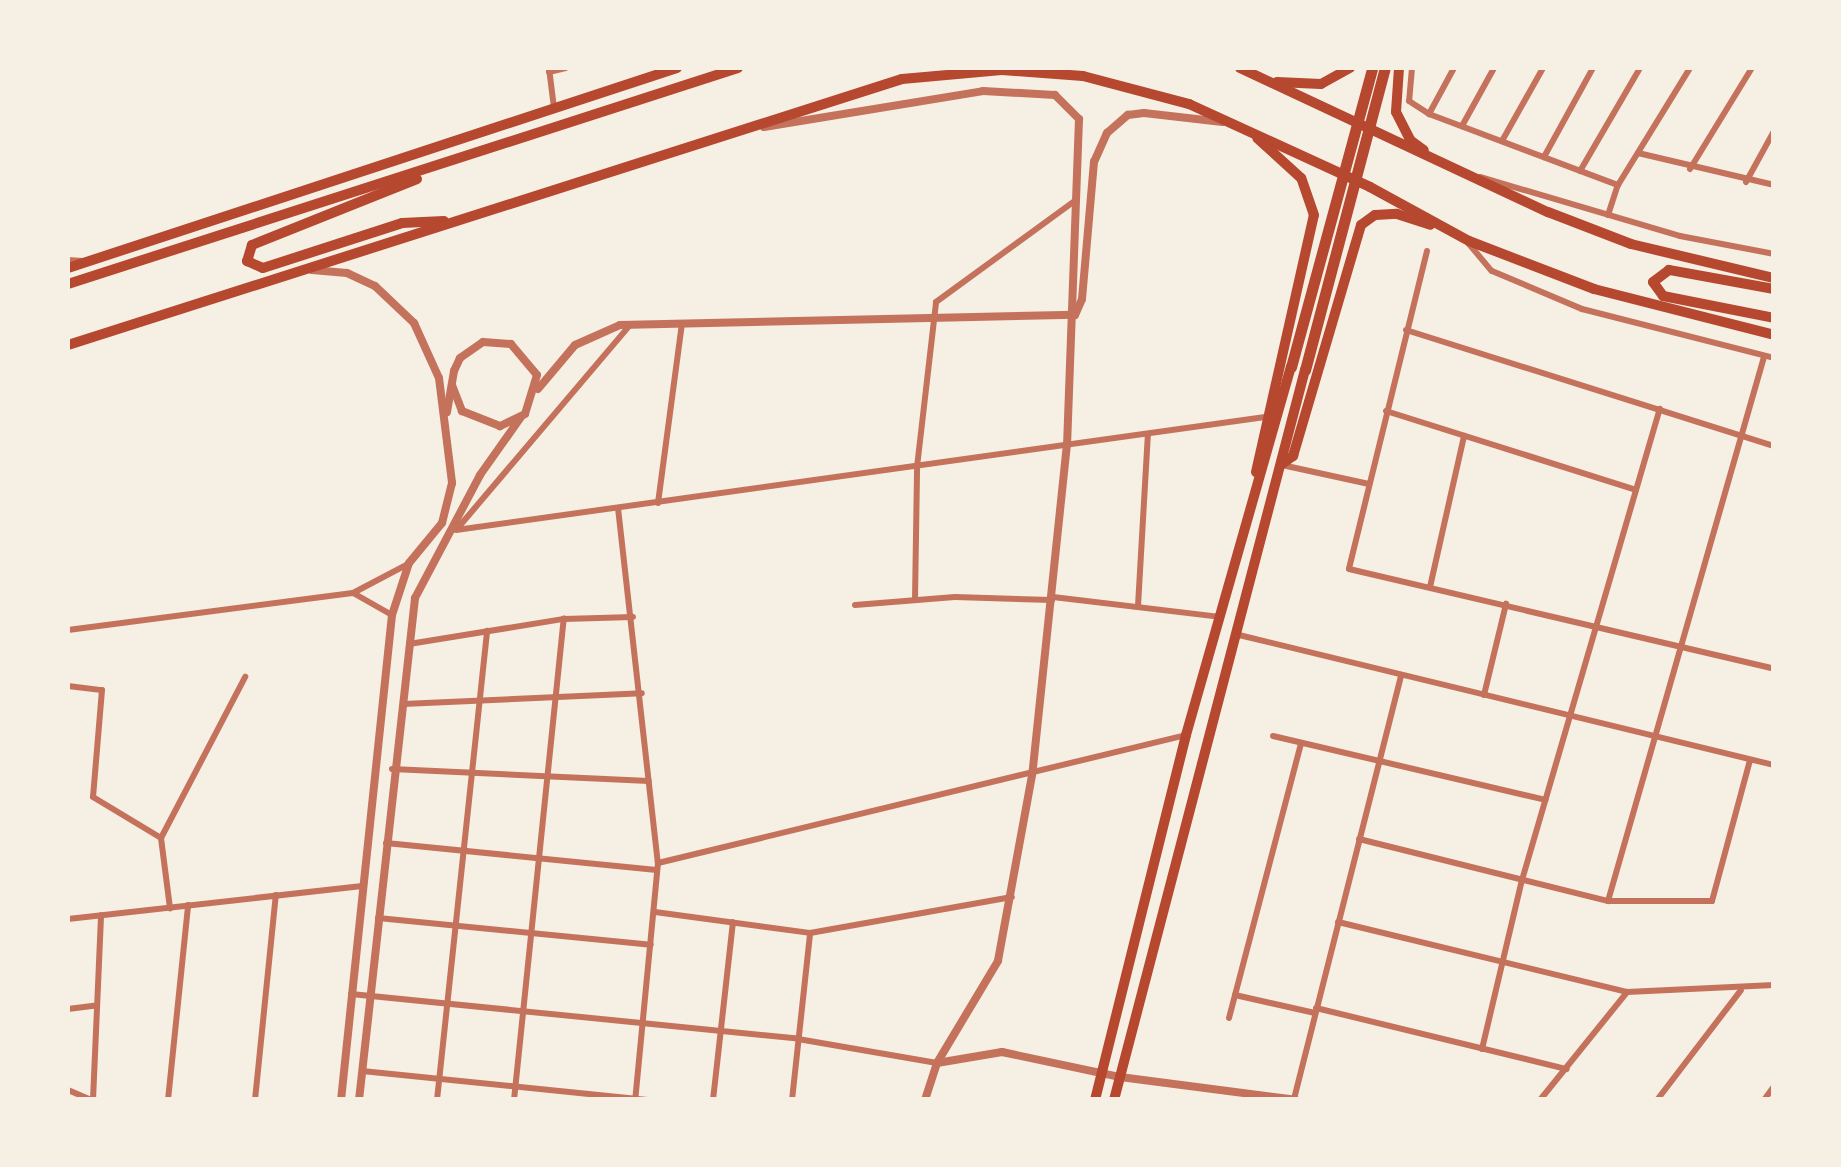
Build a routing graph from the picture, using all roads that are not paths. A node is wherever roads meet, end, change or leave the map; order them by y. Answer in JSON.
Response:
{"nodes":[{"id":1,"x":566,"y":68,"type":"edge"},
{"id":2,"x":678,"y":68,"type":"edge"},
{"id":3,"x":738,"y":68,"type":"edge"},
{"id":4,"x":1240,"y":68,"type":"edge"},
{"id":5,"x":1350,"y":68,"type":"edge"},
{"id":6,"x":1372,"y":68,"type":"edge"},
{"id":7,"x":1386,"y":68,"type":"edge"},
{"id":8,"x":1399,"y":68,"type":"edge"},
{"id":9,"x":1412,"y":68,"type":"edge"},
{"id":10,"x":1454,"y":68,"type":"edge"},
{"id":11,"x":1494,"y":68,"type":"edge"},
{"id":12,"x":1543,"y":68,"type":"edge"},
{"id":13,"x":1593,"y":68,"type":"edge"},
{"id":14,"x":1640,"y":68,"type":"edge"},
{"id":15,"x":1690,"y":68,"type":"edge"},
{"id":16,"x":1752,"y":68,"type":"edge"},
{"id":17,"x":549,"y":70,"type":"edge"},
{"id":18,"x":660,"y":71,"type":"edge"},
{"id":19,"x":1258,"y":77,"type":"junction"},
{"id":20,"x":554,"y":109,"type":"junction"},
{"id":21,"x":1429,"y":114,"type":"junction"},
{"id":22,"x":1228,"y":123,"type":"junction"},
{"id":23,"x":1462,"y":126,"type":"junction"},
{"id":24,"x":1249,"y":131,"type":"junction"},
{"id":25,"x":1774,"y":131,"type":"edge"},
{"id":26,"x":726,"y":134,"type":"junction"},
{"id":27,"x":1502,"y":141,"type":"junction"},
{"id":28,"x":1638,"y":153,"type":"junction"},
{"id":29,"x":1544,"y":157,"type":"junction"},
{"id":30,"x":440,"y":167,"type":"junction"},
{"id":31,"x":1690,"y":169,"type":"junction"},
{"id":32,"x":1453,"y":170,"type":"junction"},
{"id":33,"x":1580,"y":171,"type":"junction"},
{"id":34,"x":1746,"y":182,"type":"junction"},
{"id":35,"x":1618,"y":185,"type":"junction"},
{"id":36,"x":1774,"y":185,"type":"edge"},
{"id":37,"x":1077,"y":199,"type":"junction"},
{"id":38,"x":1608,"y":215,"type":"junction"},
{"id":39,"x":462,"y":220,"type":"junction"},
{"id":40,"x":1452,"y":232,"type":"junction"},
{"id":41,"x":1465,"y":239,"type":"junction"},
{"id":42,"x":1427,"y":251,"type":"dead end"},
{"id":43,"x":1774,"y":254,"type":"edge"},
{"id":44,"x":68,"y":260,"type":"edge"},
{"id":45,"x":84,"y":261,"type":"junction"},
{"id":46,"x":68,"y":268,"type":"edge"},
{"id":47,"x":303,"y":271,"type":"junction"},
{"id":48,"x":1774,"y":278,"type":"edge"},
{"id":49,"x":68,"y":284,"type":"edge"},
{"id":50,"x":1774,"y":289,"type":"edge"},
{"id":51,"x":932,"y":315,"type":"junction"},
{"id":52,"x":1074,"y":315,"type":"junction"},
{"id":53,"x":1774,"y":318,"type":"edge"},
{"id":54,"x":682,"y":324,"type":"junction"},
{"id":55,"x":630,"y":325,"type":"junction"},
{"id":56,"x":1406,"y":330,"type":"junction"},
{"id":57,"x":1774,"y":335,"type":"edge"},
{"id":58,"x":68,"y":344,"type":"edge"},
{"id":59,"x":1769,"y":358,"type":"edge"},
{"id":60,"x":1291,"y":366,"type":"joint"},
{"id":61,"x":1306,"y":370,"type":"joint"},
{"id":62,"x":439,"y":378,"type":"junction"},
{"id":63,"x":538,"y":389,"type":"junction"},
{"id":64,"x":453,"y":392,"type":"junction"},
{"id":65,"x":1660,"y":410,"type":"junction"},
{"id":66,"x":1386,"y":411,"type":"junction"},
{"id":67,"x":446,"y":417,"type":"junction"},
{"id":68,"x":521,"y":417,"type":"junction"},
{"id":69,"x":1265,"y":417,"type":"junction"},
{"id":70,"x":1148,"y":434,"type":"junction"},
{"id":71,"x":1742,"y":435,"type":"junction"},
{"id":72,"x":1464,"y":436,"type":"junction"},
{"id":73,"x":1067,"y":444,"type":"junction"},
{"id":74,"x":1774,"y":446,"type":"edge"},
{"id":75,"x":1281,"y":465,"type":"junction"},
{"id":76,"x":917,"y":467,"type":"junction"},
{"id":77,"x":1369,"y":484,"type":"junction"},
{"id":78,"x":1636,"y":490,"type":"junction"},
{"id":79,"x":658,"y":503,"type":"junction"},
{"id":80,"x":618,"y":508,"type":"junction"},
{"id":81,"x":1248,"y":519,"type":"junction"},
{"id":82,"x":456,"y":530,"type":"junction"},
{"id":83,"x":409,"y":563,"type":"junction"},
{"id":84,"x":1430,"y":587,"type":"junction"},
{"id":85,"x":354,"y":593,"type":"junction"},
{"id":86,"x":1052,"y":598,"type":"junction"},
{"id":87,"x":915,"y":600,"type":"junction"},
{"id":88,"x":1506,"y":604,"type":"junction"},
{"id":89,"x":855,"y":605,"type":"dead end"},
{"id":90,"x":1138,"y":606,"type":"junction"},
{"id":91,"x":392,"y":615,"type":"junction"},
{"id":92,"x":633,"y":617,"type":"junction"},
{"id":93,"x":1220,"y":617,"type":"junction"},
{"id":94,"x":564,"y":619,"type":"junction"},
{"id":95,"x":1596,"y":626,"type":"junction"},
{"id":96,"x":68,"y":630,"type":"edge"},
{"id":97,"x":487,"y":632,"type":"junction"},
{"id":98,"x":1240,"y":634,"type":"junction"},
{"id":99,"x":409,"y":644,"type":"junction"},
{"id":100,"x":1681,"y":647,"type":"junction"},
{"id":101,"x":1774,"y":669,"type":"edge"},
{"id":102,"x":1401,"y":674,"type":"junction"},
{"id":103,"x":245,"y":677,"type":"dead end"},
{"id":104,"x":68,"y":686,"type":"edge"},
{"id":105,"x":642,"y":693,"type":"junction"},
{"id":106,"x":1484,"y":695,"type":"junction"},
{"id":107,"x":559,"y":697,"type":"junction"},
{"id":108,"x":481,"y":700,"type":"junction"},
{"id":109,"x":402,"y":704,"type":"junction"},
{"id":110,"x":1572,"y":716,"type":"junction"},
{"id":111,"x":1186,"y":735,"type":"junction"},
{"id":112,"x":1273,"y":736,"type":"dead end"},
{"id":113,"x":1655,"y":736,"type":"junction"},
{"id":114,"x":1301,"y":743,"type":"junction"},
{"id":115,"x":1750,"y":760,"type":"junction"},
{"id":116,"x":1379,"y":762,"type":"junction"},
{"id":117,"x":1774,"y":765,"type":"edge"},
{"id":118,"x":392,"y":768,"type":"junction"},
{"id":119,"x":1033,"y":770,"type":"junction"},
{"id":120,"x":470,"y":772,"type":"junction"},
{"id":121,"x":548,"y":776,"type":"junction"},
{"id":122,"x":649,"y":781,"type":"junction"},
{"id":123,"x":1546,"y":800,"type":"junction"},
{"id":124,"x":161,"y":838,"type":"junction"},
{"id":125,"x":1359,"y":839,"type":"junction"},
{"id":126,"x":384,"y":843,"type":"junction"},
{"id":127,"x":462,"y":851,"type":"junction"},
{"id":128,"x":539,"y":858,"type":"junction"},
{"id":129,"x":658,"y":867,"type":"junction"},
{"id":130,"x":1522,"y":880,"type":"junction"},
{"id":131,"x":362,"y":886,"type":"junction"},
{"id":132,"x":276,"y":896,"type":"junction"},
{"id":133,"x":1012,"y":897,"type":"junction"},
{"id":134,"x":1608,"y":901,"type":"junction"},
{"id":135,"x":188,"y":906,"type":"junction"},
{"id":136,"x":170,"y":908,"type":"junction"},
{"id":137,"x":655,"y":912,"type":"junction"},
{"id":138,"x":101,"y":915,"type":"junction"},
{"id":139,"x":377,"y":918,"type":"junction"},
{"id":140,"x":68,"y":920,"type":"edge"},
{"id":141,"x":732,"y":922,"type":"junction"},
{"id":142,"x":1338,"y":922,"type":"junction"},
{"id":143,"x":455,"y":926,"type":"junction"},
{"id":144,"x":531,"y":933,"type":"junction"},
{"id":145,"x":810,"y":933,"type":"junction"},
{"id":146,"x":651,"y":945,"type":"junction"},
{"id":147,"x":1502,"y":962,"type":"junction"},
{"id":148,"x":1774,"y":985,"type":"edge"},
{"id":149,"x":1742,"y":989,"type":"junction"},
{"id":150,"x":1627,"y":992,"type":"junction"},
{"id":151,"x":351,"y":994,"type":"junction"},
{"id":152,"x":369,"y":995,"type":"junction"},
{"id":153,"x":1234,"y":995,"type":"junction"},
{"id":154,"x":447,"y":1003,"type":"junction"},
{"id":155,"x":94,"y":1006,"type":"junction"},
{"id":156,"x":68,"y":1009,"type":"edge"},
{"id":157,"x":524,"y":1011,"type":"junction"},
{"id":158,"x":1316,"y":1011,"type":"junction"},
{"id":159,"x":1229,"y":1018,"type":"dead end"},
{"id":160,"x":643,"y":1023,"type":"junction"},
{"id":161,"x":720,"y":1031,"type":"junction"},
{"id":162,"x":798,"y":1039,"type":"junction"},
{"id":163,"x":1482,"y":1049,"type":"junction"},
{"id":164,"x":937,"y":1063,"type":"junction"},
{"id":165,"x":1567,"y":1070,"type":"junction"},
{"id":166,"x":362,"y":1071,"type":"junction"},
{"id":167,"x":1102,"y":1073,"type":"junction"},
{"id":168,"x":1120,"y":1077,"type":"junction"},
{"id":169,"x":439,"y":1078,"type":"junction"},
{"id":170,"x":516,"y":1086,"type":"junction"},
{"id":171,"x":1774,"y":1086,"type":"edge"},
{"id":172,"x":68,"y":1090,"type":"edge"},
{"id":173,"x":635,"y":1099,"type":"edge"},
{"id":174,"x":1295,"y":1099,"type":"edge"},
{"id":175,"x":93,"y":1100,"type":"edge"},
{"id":176,"x":168,"y":1100,"type":"edge"},
{"id":177,"x":256,"y":1100,"type":"edge"},
{"id":178,"x":341,"y":1100,"type":"edge"},
{"id":179,"x":359,"y":1100,"type":"edge"},
{"id":180,"x":437,"y":1100,"type":"edge"},
{"id":181,"x":514,"y":1100,"type":"edge"},
{"id":182,"x":648,"y":1100,"type":"edge"},
{"id":183,"x":713,"y":1100,"type":"edge"},
{"id":184,"x":792,"y":1100,"type":"edge"},
{"id":185,"x":925,"y":1100,"type":"edge"},
{"id":186,"x":1095,"y":1100,"type":"edge"},
{"id":187,"x":1114,"y":1100,"type":"edge"},
{"id":188,"x":1540,"y":1100,"type":"edge"},
{"id":189,"x":1657,"y":1100,"type":"edge"},
{"id":190,"x":1764,"y":1100,"type":"edge"}],
"edges":[{"from":1,"to":17,"type":"street"},
{"from":2,"to":18,"type":"main road"},
{"from":3,"to":30,"type":"main road"},
{"from":4,"to":19,"type":"main road"},
{"from":5,"to":19,"type":"main road"},
{"from":6,"to":60,"type":"highway"},
{"from":7,"to":61,"type":"highway"},
{"from":8,"to":32,"type":"main road"},
{"from":9,"to":21,"type":"street"},
{"from":10,"to":21,"type":"street"},
{"from":11,"to":23,"type":"street"},
{"from":12,"to":27,"type":"street"},
{"from":13,"to":29,"type":"street"},
{"from":14,"to":33,"type":"street"},
{"from":15,"to":28,"type":"street"},
{"from":16,"to":31,"type":"street"},
{"from":17,"to":20,"type":"street"},
{"from":18,"to":20,"type":"main road"},
{"from":19,"to":32,"type":"main road"},
{"from":20,"to":45,"type":"main road"},
{"from":21,"to":23,"type":"street"},
{"from":22,"to":24,"type":"main road"},
{"from":22,"to":26,"type":"main road"},
{"from":22,"to":52,"type":"street"},
{"from":23,"to":27,"type":"street"},
{"from":24,"to":40,"type":"main road"},
{"from":24,"to":69,"type":"main road"},
{"from":25,"to":34,"type":"street"},
{"from":26,"to":37,"type":"street"},
{"from":26,"to":39,"type":"main road"},
{"from":27,"to":29,"type":"street"},
{"from":28,"to":31,"type":"street"},
{"from":28,"to":35,"type":"street"},
{"from":29,"to":33,"type":"street"},
{"from":30,"to":39,"type":"main road"},
{"from":30,"to":49,"type":"main road"},
{"from":31,"to":34,"type":"street"},
{"from":32,"to":38,"type":"street"},
{"from":32,"to":48,"type":"main road"},
{"from":33,"to":35,"type":"street"},
{"from":34,"to":36,"type":"street"},
{"from":35,"to":38,"type":"street"},
{"from":37,"to":51,"type":"street"},
{"from":37,"to":52,"type":"street"},
{"from":38,"to":43,"type":"street"},
{"from":39,"to":47,"type":"main road"},
{"from":40,"to":41,"type":"main road"},
{"from":40,"to":75,"type":"main road"},
{"from":41,"to":57,"type":"main road"},
{"from":41,"to":59,"type":"street"},
{"from":42,"to":56,"type":"street"},
{"from":44,"to":45,"type":"street"},
{"from":45,"to":46,"type":"main road"},
{"from":47,"to":58,"type":"main road"},
{"from":47,"to":62,"type":"street"},
{"from":50,"to":53,"type":"main road"},
{"from":51,"to":52,"type":"street"},
{"from":51,"to":54,"type":"street"},
{"from":51,"to":76,"type":"street"},
{"from":52,"to":73,"type":"street"},
{"from":54,"to":55,"type":"street"},
{"from":54,"to":79,"type":"street"},
{"from":55,"to":63,"type":"street"},
{"from":55,"to":82,"type":"street"},
{"from":56,"to":65,"type":"street"},
{"from":56,"to":66,"type":"street"},
{"from":59,"to":71,"type":"street"},
{"from":60,"to":81,"type":"main road"},
{"from":61,"to":75,"type":"main road"},
{"from":62,"to":64,"type":"street"},
{"from":62,"to":67,"type":"street"},
{"from":63,"to":64,"type":"street"},
{"from":63,"to":68,"type":"street"},
{"from":64,"to":67,"type":"street"},
{"from":64,"to":68,"type":"street"},
{"from":65,"to":71,"type":"street"},
{"from":65,"to":78,"type":"street"},
{"from":66,"to":72,"type":"street"},
{"from":66,"to":77,"type":"street"},
{"from":67,"to":83,"type":"street"},
{"from":68,"to":82,"type":"street"},
{"from":69,"to":70,"type":"street"},
{"from":69,"to":81,"type":"main road"},
{"from":70,"to":73,"type":"street"},
{"from":70,"to":90,"type":"street"},
{"from":71,"to":74,"type":"street"},
{"from":71,"to":100,"type":"street"},
{"from":72,"to":78,"type":"street"},
{"from":72,"to":84,"type":"street"},
{"from":73,"to":76,"type":"street"},
{"from":73,"to":86,"type":"street"},
{"from":75,"to":77,"type":"street"},
{"from":75,"to":98,"type":"main road"},
{"from":76,"to":79,"type":"street"},
{"from":76,"to":87,"type":"street"},
{"from":77,"to":84,"type":"street"},
{"from":78,"to":95,"type":"street"},
{"from":79,"to":80,"type":"street"},
{"from":80,"to":82,"type":"street"},
{"from":80,"to":92,"type":"street"},
{"from":81,"to":93,"type":"main road"},
{"from":82,"to":99,"type":"street"},
{"from":83,"to":85,"type":"street"},
{"from":83,"to":91,"type":"street"},
{"from":84,"to":88,"type":"street"},
{"from":85,"to":91,"type":"street"},
{"from":85,"to":96,"type":"street"},
{"from":86,"to":87,"type":"street"},
{"from":86,"to":90,"type":"street"},
{"from":86,"to":119,"type":"street"},
{"from":87,"to":89,"type":"street"},
{"from":88,"to":95,"type":"street"},
{"from":88,"to":106,"type":"street"},
{"from":90,"to":93,"type":"street"},
{"from":91,"to":131,"type":"street"},
{"from":92,"to":94,"type":"street"},
{"from":92,"to":105,"type":"street"},
{"from":93,"to":111,"type":"main road"},
{"from":94,"to":97,"type":"street"},
{"from":94,"to":107,"type":"street"},
{"from":95,"to":100,"type":"street"},
{"from":95,"to":110,"type":"street"},
{"from":97,"to":99,"type":"street"},
{"from":97,"to":108,"type":"street"},
{"from":98,"to":102,"type":"street"},
{"from":98,"to":168,"type":"main road"},
{"from":99,"to":109,"type":"street"},
{"from":100,"to":101,"type":"street"},
{"from":100,"to":113,"type":"street"},
{"from":102,"to":106,"type":"street"},
{"from":102,"to":116,"type":"street"},
{"from":103,"to":124,"type":"street"},
{"from":104,"to":124,"type":"street"},
{"from":105,"to":107,"type":"street"},
{"from":105,"to":122,"type":"street"},
{"from":106,"to":110,"type":"street"},
{"from":107,"to":108,"type":"street"},
{"from":107,"to":121,"type":"street"},
{"from":108,"to":109,"type":"street"},
{"from":108,"to":120,"type":"street"},
{"from":109,"to":118,"type":"street"},
{"from":110,"to":113,"type":"street"},
{"from":110,"to":123,"type":"street"},
{"from":111,"to":119,"type":"street"},
{"from":111,"to":167,"type":"main road"},
{"from":112,"to":114,"type":"street"},
{"from":113,"to":115,"type":"street"},
{"from":113,"to":134,"type":"street"},
{"from":114,"to":116,"type":"street"},
{"from":114,"to":153,"type":"street"},
{"from":115,"to":117,"type":"street"},
{"from":115,"to":134,"type":"street"},
{"from":116,"to":123,"type":"street"},
{"from":116,"to":125,"type":"street"},
{"from":118,"to":120,"type":"street"},
{"from":118,"to":126,"type":"street"},
{"from":119,"to":129,"type":"street"},
{"from":119,"to":133,"type":"street"},
{"from":120,"to":121,"type":"street"},
{"from":120,"to":127,"type":"street"},
{"from":121,"to":122,"type":"street"},
{"from":121,"to":128,"type":"street"},
{"from":122,"to":129,"type":"street"},
{"from":123,"to":130,"type":"street"},
{"from":124,"to":136,"type":"street"},
{"from":125,"to":130,"type":"street"},
{"from":125,"to":142,"type":"street"},
{"from":126,"to":127,"type":"street"},
{"from":126,"to":139,"type":"street"},
{"from":127,"to":128,"type":"street"},
{"from":127,"to":143,"type":"street"},
{"from":128,"to":129,"type":"street"},
{"from":128,"to":144,"type":"street"},
{"from":129,"to":137,"type":"street"},
{"from":130,"to":134,"type":"street"},
{"from":130,"to":147,"type":"street"},
{"from":131,"to":132,"type":"street"},
{"from":131,"to":151,"type":"street"},
{"from":132,"to":135,"type":"street"},
{"from":132,"to":177,"type":"street"},
{"from":133,"to":145,"type":"street"},
{"from":133,"to":164,"type":"street"},
{"from":135,"to":136,"type":"street"},
{"from":135,"to":176,"type":"street"},
{"from":136,"to":138,"type":"street"},
{"from":137,"to":141,"type":"street"},
{"from":137,"to":146,"type":"street"},
{"from":138,"to":140,"type":"street"},
{"from":138,"to":155,"type":"street"},
{"from":139,"to":143,"type":"street"},
{"from":139,"to":152,"type":"street"},
{"from":141,"to":145,"type":"street"},
{"from":141,"to":161,"type":"street"},
{"from":142,"to":147,"type":"street"},
{"from":142,"to":158,"type":"street"},
{"from":143,"to":144,"type":"street"},
{"from":143,"to":154,"type":"street"},
{"from":144,"to":146,"type":"street"},
{"from":144,"to":157,"type":"street"},
{"from":145,"to":162,"type":"street"},
{"from":146,"to":160,"type":"street"},
{"from":147,"to":150,"type":"street"},
{"from":147,"to":163,"type":"street"},
{"from":148,"to":149,"type":"street"},
{"from":149,"to":150,"type":"street"},
{"from":149,"to":189,"type":"street"},
{"from":150,"to":165,"type":"street"},
{"from":151,"to":152,"type":"street"},
{"from":151,"to":178,"type":"street"},
{"from":152,"to":154,"type":"street"},
{"from":152,"to":166,"type":"street"},
{"from":153,"to":158,"type":"street"},
{"from":153,"to":159,"type":"street"},
{"from":154,"to":157,"type":"street"},
{"from":154,"to":169,"type":"street"},
{"from":155,"to":156,"type":"street"},
{"from":155,"to":175,"type":"street"},
{"from":157,"to":160,"type":"street"},
{"from":157,"to":170,"type":"street"},
{"from":158,"to":163,"type":"street"},
{"from":158,"to":174,"type":"street"},
{"from":160,"to":161,"type":"street"},
{"from":160,"to":173,"type":"street"},
{"from":161,"to":162,"type":"street"},
{"from":161,"to":183,"type":"street"},
{"from":162,"to":164,"type":"street"},
{"from":162,"to":184,"type":"street"},
{"from":163,"to":165,"type":"street"},
{"from":164,"to":167,"type":"street"},
{"from":164,"to":185,"type":"street"},
{"from":165,"to":188,"type":"street"},
{"from":166,"to":169,"type":"street"},
{"from":166,"to":179,"type":"street"},
{"from":167,"to":168,"type":"street"},
{"from":167,"to":186,"type":"main road"},
{"from":168,"to":174,"type":"street"},
{"from":168,"to":187,"type":"main road"},
{"from":169,"to":170,"type":"street"},
{"from":169,"to":180,"type":"street"},
{"from":170,"to":173,"type":"street"},
{"from":170,"to":181,"type":"street"},
{"from":171,"to":190,"type":"street"},
{"from":172,"to":175,"type":"street"},
{"from":173,"to":182,"type":"street"}]}
